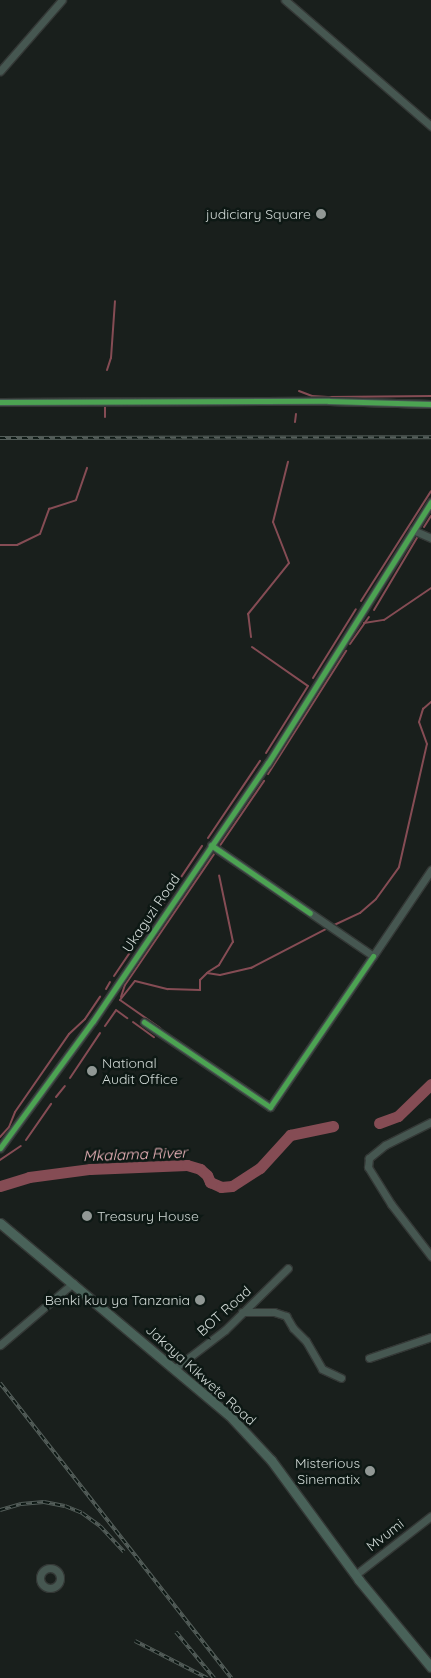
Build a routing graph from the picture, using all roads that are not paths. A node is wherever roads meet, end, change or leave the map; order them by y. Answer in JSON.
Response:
{"nodes":[{"id":1,"x":62,"y":0,"type":"edge"},
{"id":2,"x":285,"y":0,"type":"edge"},
{"id":3,"x":0,"y":71,"type":"edge"},
{"id":4,"x":431,"y":126,"type":"edge"},
{"id":5,"x":0,"y":402,"type":"edge"},
{"id":6,"x":431,"y":404,"type":"edge"},
{"id":7,"x":431,"y":502,"type":"edge"},
{"id":8,"x":413,"y":530,"type":"junction"},
{"id":9,"x":431,"y":538,"type":"edge"},
{"id":10,"x":212,"y":845,"type":"junction"},
{"id":11,"x":431,"y":870,"type":"edge"},
{"id":12,"x":373,"y":956,"type":"junction"},
{"id":13,"x":144,"y":1022,"type":"dead end"},
{"id":14,"x":431,"y":1122,"type":"edge"},
{"id":15,"x":0,"y":1148,"type":"edge"},
{"id":16,"x":0,"y":1223,"type":"edge"},
{"id":17,"x":431,"y":1256,"type":"edge"},
{"id":18,"x":288,"y":1268,"type":"dead end"},
{"id":19,"x":73,"y":1283,"type":"junction"},
{"id":20,"x":242,"y":1312,"type":"junction"},
{"id":21,"x":430,"y":1338,"type":"edge"},
{"id":22,"x":0,"y":1345,"type":"edge"},
{"id":23,"x":369,"y":1358,"type":"dead end"},
{"id":24,"x":174,"y":1368,"type":"junction"},
{"id":25,"x":341,"y":1378,"type":"dead end"},
{"id":26,"x":431,"y":1516,"type":"edge"},
{"id":27,"x":355,"y":1575,"type":"junction"},
{"id":28,"x":431,"y":1667,"type":"edge"}],
"edges":[{"from":1,"to":3,"type":"street"},
{"from":2,"to":4,"type":"street"},
{"from":5,"to":6,"type":"street"},
{"from":7,"to":8,"type":"street","name":"Ukaguzi Road"},
{"from":8,"to":9,"type":"street"},
{"from":8,"to":10,"type":"street","name":"Ukaguzi Road"},
{"from":10,"to":12,"type":"street"},
{"from":10,"to":15,"type":"street","name":"Ukaguzi Road"},
{"from":11,"to":12,"type":"street"},
{"from":12,"to":13,"type":"street"},
{"from":14,"to":17,"type":"street"},
{"from":16,"to":19,"type":"main road","name":"Jakaya Kikwete Road"},
{"from":18,"to":20,"type":"street","name":"BOT Road"},
{"from":19,"to":22,"type":"street"},
{"from":19,"to":24,"type":"main road","name":"Jakaya Kikwete Road"},
{"from":20,"to":24,"type":"street","name":"BOT Road"},
{"from":20,"to":25,"type":"street"},
{"from":21,"to":23,"type":"street"},
{"from":24,"to":27,"type":"main road","name":"Jakaya Kikwete Road"},
{"from":26,"to":27,"type":"street","name":"Mvumi"},
{"from":27,"to":28,"type":"main road","name":"Jakaya Kikwete Road"}]}
